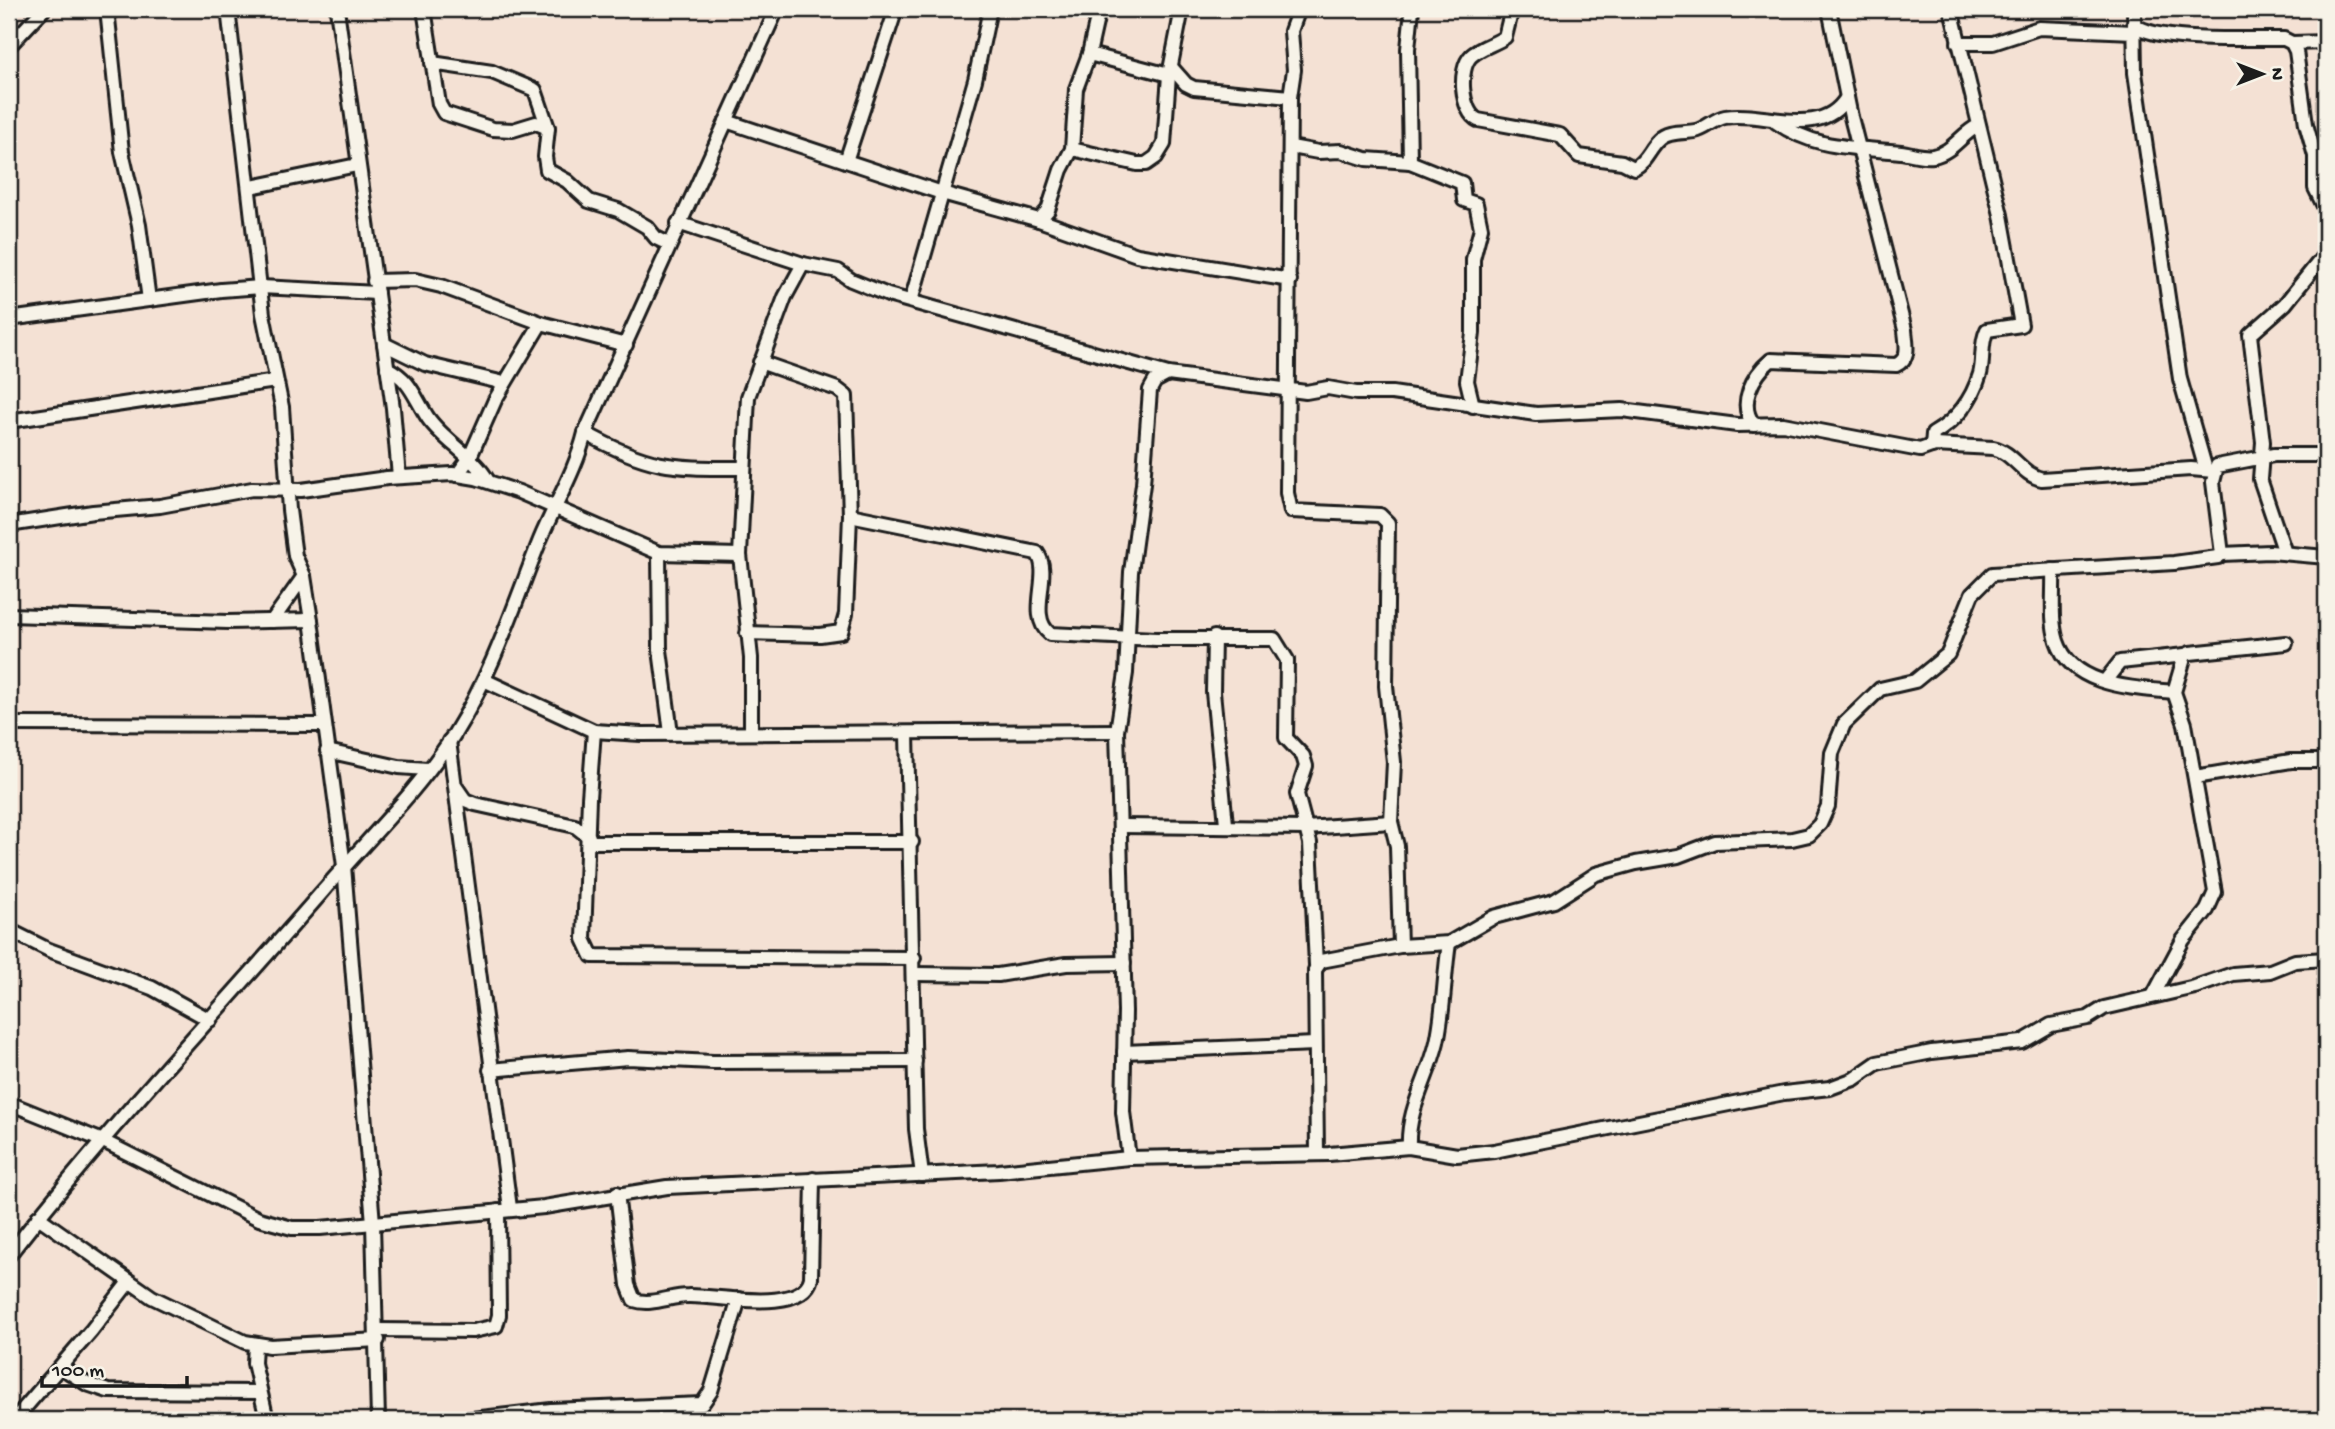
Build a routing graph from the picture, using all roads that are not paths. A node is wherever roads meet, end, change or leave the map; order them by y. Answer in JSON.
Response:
{"nodes":[{"id":1,"x":44,"y":9,"type":"edge"},
{"id":2,"x":107,"y":9,"type":"edge"},
{"id":3,"x":229,"y":9,"type":"edge"},
{"id":4,"x":337,"y":9,"type":"edge"},
{"id":5,"x":425,"y":9,"type":"edge"},
{"id":6,"x":778,"y":9,"type":"edge"},
{"id":7,"x":895,"y":9,"type":"edge"},
{"id":8,"x":990,"y":9,"type":"edge"},
{"id":9,"x":1099,"y":9,"type":"edge"},
{"id":10,"x":1182,"y":9,"type":"edge"},
{"id":11,"x":1299,"y":9,"type":"edge"},
{"id":12,"x":1412,"y":9,"type":"edge"},
{"id":13,"x":1512,"y":9,"type":"edge"},
{"id":14,"x":1829,"y":9,"type":"edge"},
{"id":15,"x":1951,"y":9,"type":"edge"},
{"id":16,"x":2134,"y":9,"type":"edge"},
{"id":17,"x":2134,"y":29,"type":"junction"},
{"id":18,"x":2326,"y":42,"type":"edge"},
{"id":19,"x":1958,"y":43,"type":"junction"},
{"id":20,"x":2292,"y":43,"type":"junction"},
{"id":21,"x":9,"y":46,"type":"edge"},
{"id":22,"x":1089,"y":54,"type":"junction"},
{"id":23,"x":432,"y":63,"type":"junction"},
{"id":24,"x":1170,"y":71,"type":"junction"},
{"id":25,"x":1186,"y":84,"type":"junction"},
{"id":26,"x":1168,"y":89,"type":"junction"},
{"id":27,"x":1290,"y":97,"type":"junction"},
{"id":28,"x":1847,"y":97,"type":"junction"},
{"id":29,"x":726,"y":121,"type":"junction"},
{"id":30,"x":1776,"y":122,"type":"junction"},
{"id":31,"x":1978,"y":126,"type":"junction"},
{"id":32,"x":548,"y":128,"type":"junction"},
{"id":33,"x":1291,"y":147,"type":"junction"},
{"id":34,"x":1072,"y":149,"type":"junction"},
{"id":35,"x":1860,"y":150,"type":"junction"},
{"id":36,"x":846,"y":161,"type":"junction"},
{"id":37,"x":1410,"y":162,"type":"junction"},
{"id":38,"x":357,"y":165,"type":"junction"},
{"id":39,"x":251,"y":187,"type":"junction"},
{"id":40,"x":942,"y":193,"type":"junction"},
{"id":41,"x":2326,"y":209,"type":"edge"},
{"id":42,"x":1039,"y":219,"type":"junction"},
{"id":43,"x":678,"y":223,"type":"junction"},
{"id":44,"x":669,"y":244,"type":"junction"},
{"id":45,"x":2326,"y":253,"type":"edge"},
{"id":46,"x":803,"y":264,"type":"junction"},
{"id":47,"x":1290,"y":280,"type":"junction"},
{"id":48,"x":261,"y":287,"type":"junction"},
{"id":49,"x":376,"y":287,"type":"junction"},
{"id":50,"x":149,"y":300,"type":"junction"},
{"id":51,"x":911,"y":301,"type":"junction"},
{"id":52,"x":9,"y":319,"type":"edge"},
{"id":53,"x":541,"y":323,"type":"junction"},
{"id":54,"x":384,"y":344,"type":"junction"},
{"id":55,"x":626,"y":345,"type":"junction"},
{"id":56,"x":760,"y":362,"type":"junction"},
{"id":57,"x":387,"y":368,"type":"junction"},
{"id":58,"x":1168,"y":374,"type":"junction"},
{"id":59,"x":276,"y":381,"type":"junction"},
{"id":60,"x":504,"y":383,"type":"junction"},
{"id":61,"x":1289,"y":388,"type":"junction"},
{"id":62,"x":1473,"y":406,"type":"junction"},
{"id":63,"x":9,"y":421,"type":"edge"},
{"id":64,"x":1754,"y":425,"type":"junction"},
{"id":65,"x":585,"y":433,"type":"junction"},
{"id":66,"x":1932,"y":446,"type":"junction"},
{"id":67,"x":2326,"y":454,"type":"edge"},
{"id":68,"x":2262,"y":457,"type":"junction"},
{"id":69,"x":469,"y":459,"type":"junction"},
{"id":70,"x":744,"y":468,"type":"junction"},
{"id":71,"x":2210,"y":470,"type":"junction"},
{"id":72,"x":457,"y":475,"type":"junction"},
{"id":73,"x":399,"y":477,"type":"junction"},
{"id":74,"x":488,"y":481,"type":"junction"},
{"id":75,"x":287,"y":488,"type":"junction"},
{"id":76,"x":554,"y":507,"type":"junction"},
{"id":77,"x":850,"y":514,"type":"junction"},
{"id":78,"x":9,"y":525,"type":"edge"},
{"id":79,"x":659,"y":554,"type":"junction"},
{"id":80,"x":2222,"y":554,"type":"junction"},
{"id":81,"x":2285,"y":554,"type":"junction"},
{"id":82,"x":740,"y":555,"type":"junction"},
{"id":83,"x":2326,"y":556,"type":"edge"},
{"id":84,"x":2053,"y":570,"type":"junction"},
{"id":85,"x":304,"y":576,"type":"junction"},
{"id":86,"x":9,"y":615,"type":"edge"},
{"id":87,"x":311,"y":620,"type":"junction"},
{"id":88,"x":272,"y":621,"type":"junction"},
{"id":89,"x":747,"y":633,"type":"junction"},
{"id":90,"x":1214,"y":637,"type":"junction"},
{"id":91,"x":1128,"y":638,"type":"junction"},
{"id":92,"x":2286,"y":643,"type":"dead end"},
{"id":93,"x":2185,"y":654,"type":"junction"},
{"id":94,"x":484,"y":680,"type":"junction"},
{"id":95,"x":2105,"y":681,"type":"junction"},
{"id":96,"x":2174,"y":692,"type":"junction"},
{"id":97,"x":9,"y":724,"type":"edge"},
{"id":98,"x":323,"y":724,"type":"junction"},
{"id":99,"x":594,"y":731,"type":"junction"},
{"id":100,"x":751,"y":731,"type":"junction"},
{"id":101,"x":1117,"y":731,"type":"junction"},
{"id":102,"x":671,"y":733,"type":"junction"},
{"id":103,"x":907,"y":733,"type":"junction"},
{"id":104,"x":449,"y":741,"type":"junction"},
{"id":105,"x":327,"y":751,"type":"junction"},
{"id":106,"x":2326,"y":761,"type":"edge"},
{"id":107,"x":427,"y":769,"type":"junction"},
{"id":108,"x":2195,"y":777,"type":"junction"},
{"id":109,"x":453,"y":783,"type":"junction"},
{"id":110,"x":1391,"y":822,"type":"junction"},
{"id":111,"x":1226,"y":824,"type":"junction"},
{"id":112,"x":1122,"y":826,"type":"junction"},
{"id":113,"x":1306,"y":828,"type":"junction"},
{"id":114,"x":589,"y":839,"type":"junction"},
{"id":115,"x":912,"y":842,"type":"junction"},
{"id":116,"x":344,"y":866,"type":"junction"},
{"id":117,"x":9,"y":930,"type":"edge"},
{"id":118,"x":1449,"y":943,"type":"junction"},
{"id":119,"x":1400,"y":946,"type":"junction"},
{"id":120,"x":914,"y":958,"type":"junction"},
{"id":121,"x":2326,"y":958,"type":"edge"},
{"id":122,"x":1124,"y":963,"type":"junction"},
{"id":123,"x":1316,"y":965,"type":"junction"},
{"id":124,"x":914,"y":974,"type":"junction"},
{"id":125,"x":2153,"y":996,"type":"junction"},
{"id":126,"x":210,"y":1020,"type":"junction"},
{"id":127,"x":1315,"y":1044,"type":"junction"},
{"id":128,"x":1124,"y":1052,"type":"junction"},
{"id":129,"x":915,"y":1061,"type":"junction"},
{"id":130,"x":491,"y":1070,"type":"junction"},
{"id":131,"x":9,"y":1103,"type":"edge"},
{"id":132,"x":103,"y":1141,"type":"junction"},
{"id":133,"x":1409,"y":1147,"type":"junction"},
{"id":134,"x":1317,"y":1153,"type":"junction"},
{"id":135,"x":1129,"y":1158,"type":"junction"},
{"id":136,"x":922,"y":1175,"type":"junction"},
{"id":137,"x":813,"y":1180,"type":"junction"},
{"id":138,"x":617,"y":1193,"type":"junction"},
{"id":139,"x":504,"y":1210,"type":"junction"},
{"id":140,"x":38,"y":1217,"type":"junction"},
{"id":141,"x":373,"y":1223,"type":"junction"},
{"id":142,"x":9,"y":1255,"type":"edge"},
{"id":143,"x":129,"y":1282,"type":"junction"},
{"id":144,"x":739,"y":1299,"type":"junction"},
{"id":145,"x":378,"y":1336,"type":"junction"},
{"id":146,"x":255,"y":1344,"type":"junction"},
{"id":147,"x":61,"y":1367,"type":"junction"},
{"id":148,"x":260,"y":1392,"type":"junction"},
{"id":149,"x":14,"y":1420,"type":"edge"},
{"id":150,"x":268,"y":1420,"type":"edge"},
{"id":151,"x":378,"y":1420,"type":"edge"},
{"id":152,"x":463,"y":1420,"type":"edge"}],
"edges":[{"from":1,"to":21,"type":"street"},
{"from":2,"to":50,"type":"street"},
{"from":3,"to":39,"type":"street"},
{"from":4,"to":38,"type":"street"},
{"from":5,"to":23,"type":"street"},
{"from":6,"to":29,"type":"street"},
{"from":7,"to":36,"type":"street"},
{"from":8,"to":40,"type":"street"},
{"from":9,"to":22,"type":"street"},
{"from":10,"to":24,"type":"street"},
{"from":11,"to":27,"type":"street"},
{"from":12,"to":37,"type":"street"},
{"from":13,"to":30,"type":"street"},
{"from":14,"to":28,"type":"street"},
{"from":15,"to":19,"type":"street"},
{"from":16,"to":17,"type":"street"},
{"from":17,"to":19,"type":"street"},
{"from":17,"to":20,"type":"street"},
{"from":17,"to":71,"type":"street"},
{"from":18,"to":20,"type":"street"},
{"from":19,"to":31,"type":"street"},
{"from":20,"to":41,"type":"street"},
{"from":22,"to":24,"type":"street"},
{"from":22,"to":34,"type":"street"},
{"from":23,"to":32,"type":"street"},
{"from":23,"to":32,"type":"street"},
{"from":24,"to":25,"type":"street"},
{"from":24,"to":26,"type":"street"},
{"from":25,"to":26,"type":"street"},
{"from":25,"to":27,"type":"street"},
{"from":26,"to":34,"type":"street"},
{"from":27,"to":33,"type":"street"},
{"from":28,"to":30,"type":"street"},
{"from":28,"to":35,"type":"street"},
{"from":29,"to":36,"type":"street"},
{"from":29,"to":43,"type":"street"},
{"from":30,"to":35,"type":"street"},
{"from":31,"to":35,"type":"street"},
{"from":31,"to":66,"type":"street"},
{"from":32,"to":44,"type":"street"},
{"from":33,"to":37,"type":"street"},
{"from":33,"to":47,"type":"street"},
{"from":34,"to":42,"type":"street"},
{"from":35,"to":64,"type":"street"},
{"from":36,"to":40,"type":"street"},
{"from":37,"to":62,"type":"street"},
{"from":38,"to":39,"type":"street"},
{"from":38,"to":49,"type":"street"},
{"from":39,"to":48,"type":"street"},
{"from":40,"to":42,"type":"street"},
{"from":40,"to":51,"type":"street"},
{"from":42,"to":47,"type":"street"},
{"from":43,"to":44,"type":"street"},
{"from":43,"to":46,"type":"street"},
{"from":44,"to":55,"type":"street"},
{"from":45,"to":68,"type":"street"},
{"from":46,"to":51,"type":"street"},
{"from":46,"to":56,"type":"street"},
{"from":47,"to":61,"type":"street"},
{"from":48,"to":49,"type":"street"},
{"from":48,"to":50,"type":"street"},
{"from":48,"to":59,"type":"street"},
{"from":49,"to":53,"type":"street"},
{"from":49,"to":54,"type":"street"},
{"from":50,"to":52,"type":"street"},
{"from":51,"to":58,"type":"street"},
{"from":53,"to":55,"type":"street"},
{"from":53,"to":60,"type":"street"},
{"from":54,"to":57,"type":"street"},
{"from":54,"to":60,"type":"street"},
{"from":55,"to":65,"type":"street"},
{"from":56,"to":70,"type":"street"},
{"from":56,"to":77,"type":"street"},
{"from":57,"to":69,"type":"street"},
{"from":57,"to":73,"type":"street"},
{"from":58,"to":61,"type":"street"},
{"from":58,"to":91,"type":"street"},
{"from":59,"to":63,"type":"street"},
{"from":59,"to":75,"type":"street"},
{"from":60,"to":69,"type":"street"},
{"from":61,"to":62,"type":"street"},
{"from":61,"to":110,"type":"street"},
{"from":62,"to":64,"type":"street"},
{"from":64,"to":66,"type":"street"},
{"from":65,"to":70,"type":"street"},
{"from":65,"to":76,"type":"street"},
{"from":66,"to":71,"type":"street"},
{"from":67,"to":68,"type":"street"},
{"from":68,"to":71,"type":"street"},
{"from":68,"to":81,"type":"street"},
{"from":69,"to":72,"type":"street"},
{"from":69,"to":74,"type":"street"},
{"from":70,"to":82,"type":"street"},
{"from":71,"to":80,"type":"street"},
{"from":72,"to":73,"type":"street"},
{"from":72,"to":74,"type":"street"},
{"from":73,"to":75,"type":"street"},
{"from":74,"to":76,"type":"street"},
{"from":75,"to":78,"type":"street"},
{"from":75,"to":85,"type":"street"},
{"from":76,"to":79,"type":"street"},
{"from":76,"to":94,"type":"street"},
{"from":77,"to":89,"type":"street"},
{"from":77,"to":91,"type":"street"},
{"from":79,"to":82,"type":"street"},
{"from":79,"to":102,"type":"street"},
{"from":80,"to":81,"type":"street"},
{"from":80,"to":84,"type":"street"},
{"from":81,"to":83,"type":"street"},
{"from":82,"to":89,"type":"street"},
{"from":84,"to":95,"type":"street"},
{"from":84,"to":118,"type":"street"},
{"from":85,"to":87,"type":"street"},
{"from":85,"to":88,"type":"street"},
{"from":86,"to":88,"type":"street"},
{"from":87,"to":88,"type":"street"},
{"from":87,"to":98,"type":"street"},
{"from":89,"to":100,"type":"street"},
{"from":90,"to":91,"type":"street"},
{"from":90,"to":111,"type":"street"},
{"from":90,"to":113,"type":"street"},
{"from":91,"to":101,"type":"street"},
{"from":92,"to":93,"type":"street"},
{"from":93,"to":95,"type":"street"},
{"from":93,"to":96,"type":"street"},
{"from":94,"to":99,"type":"street"},
{"from":94,"to":104,"type":"street"},
{"from":95,"to":96,"type":"street"},
{"from":96,"to":108,"type":"street"},
{"from":97,"to":98,"type":"street"},
{"from":98,"to":105,"type":"street"},
{"from":99,"to":102,"type":"street"},
{"from":99,"to":114,"type":"street"},
{"from":100,"to":102,"type":"street"},
{"from":100,"to":103,"type":"street"},
{"from":101,"to":103,"type":"street"},
{"from":101,"to":112,"type":"street"},
{"from":103,"to":115,"type":"street"},
{"from":104,"to":107,"type":"street"},
{"from":104,"to":109,"type":"street"},
{"from":105,"to":107,"type":"street"},
{"from":105,"to":116,"type":"street"},
{"from":106,"to":108,"type":"street"},
{"from":107,"to":116,"type":"street"},
{"from":108,"to":125,"type":"street"},
{"from":109,"to":114,"type":"street"},
{"from":109,"to":130,"type":"street"},
{"from":110,"to":113,"type":"street"},
{"from":110,"to":119,"type":"street"},
{"from":111,"to":112,"type":"street"},
{"from":111,"to":113,"type":"street"},
{"from":112,"to":122,"type":"street"},
{"from":113,"to":123,"type":"street"},
{"from":114,"to":115,"type":"street"},
{"from":114,"to":120,"type":"street"},
{"from":115,"to":120,"type":"street"},
{"from":116,"to":126,"type":"street"},
{"from":116,"to":141,"type":"street"},
{"from":117,"to":126,"type":"street"},
{"from":118,"to":119,"type":"street"},
{"from":118,"to":133,"type":"street"},
{"from":119,"to":123,"type":"street"},
{"from":120,"to":124,"type":"street"},
{"from":121,"to":125,"type":"street"},
{"from":122,"to":124,"type":"street"},
{"from":122,"to":128,"type":"street"},
{"from":123,"to":127,"type":"street"},
{"from":124,"to":129,"type":"street"},
{"from":125,"to":133,"type":"street"},
{"from":126,"to":132,"type":"street"},
{"from":127,"to":128,"type":"street"},
{"from":127,"to":134,"type":"street"},
{"from":128,"to":135,"type":"street"},
{"from":129,"to":130,"type":"street"},
{"from":129,"to":136,"type":"street"},
{"from":130,"to":139,"type":"street"},
{"from":131,"to":132,"type":"street"},
{"from":132,"to":140,"type":"street"},
{"from":132,"to":141,"type":"street"},
{"from":133,"to":134,"type":"street"},
{"from":134,"to":135,"type":"street"},
{"from":135,"to":136,"type":"street"},
{"from":136,"to":137,"type":"street"},
{"from":137,"to":138,"type":"street"},
{"from":137,"to":144,"type":"street"},
{"from":138,"to":139,"type":"street"},
{"from":138,"to":144,"type":"street"},
{"from":139,"to":141,"type":"street"},
{"from":139,"to":145,"type":"street"},
{"from":140,"to":142,"type":"street"},
{"from":140,"to":143,"type":"street"},
{"from":141,"to":145,"type":"street"},
{"from":143,"to":146,"type":"street"},
{"from":143,"to":147,"type":"street"},
{"from":144,"to":152,"type":"street"},
{"from":145,"to":146,"type":"street"},
{"from":145,"to":151,"type":"street"},
{"from":146,"to":148,"type":"street"},
{"from":147,"to":148,"type":"street"},
{"from":147,"to":149,"type":"street"},
{"from":148,"to":150,"type":"street"}]}
